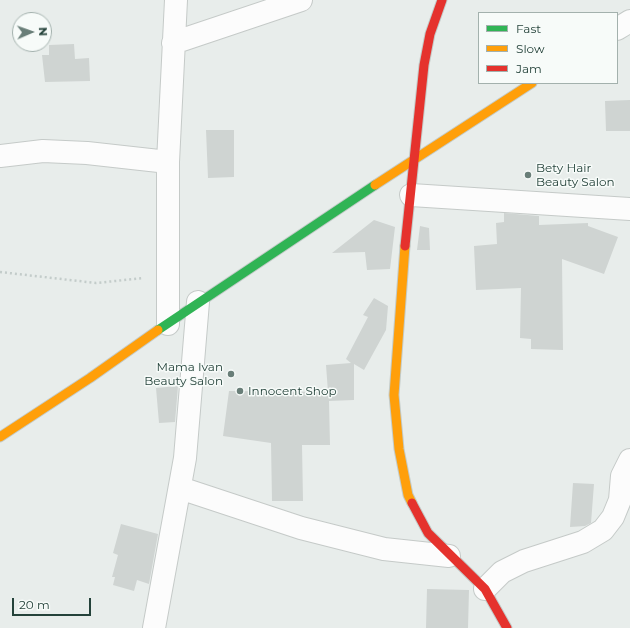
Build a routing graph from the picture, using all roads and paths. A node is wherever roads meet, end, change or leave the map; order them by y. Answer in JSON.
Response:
{"nodes":[{"id":1,"x":176,"y":0,"type":"edge"},
{"id":2,"x":301,"y":0,"type":"edge"},
{"id":3,"x":442,"y":0,"type":"edge"},
{"id":4,"x":630,"y":21,"type":"edge"},
{"id":5,"x":618,"y":28,"type":"edge"},
{"id":6,"x":173,"y":43,"type":"junction"},
{"id":7,"x":530,"y":84,"type":"edge"},
{"id":8,"x":0,"y":156,"type":"edge"},
{"id":9,"x":415,"y":158,"type":"junction"},
{"id":10,"x":168,"y":162,"type":"junction"},
{"id":11,"x":411,"y":195,"type":"junction"},
{"id":12,"x":630,"y":209,"type":"edge"},
{"id":13,"x":0,"y":272,"type":"edge"},
{"id":14,"x":168,"y":274,"type":"junction"},
{"id":15,"x":198,"y":302,"type":"junction"},
{"id":16,"x":168,"y":324,"type":"junction"},
{"id":17,"x":0,"y":438,"type":"edge"},
{"id":18,"x":630,"y":460,"type":"edge"},
{"id":19,"x":180,"y":488,"type":"junction"},
{"id":20,"x":449,"y":556,"type":"junction"},
{"id":21,"x":485,"y":589,"type":"junction"},
{"id":22,"x":154,"y":628,"type":"edge"},
{"id":23,"x":508,"y":628,"type":"edge"}],
"edges":[{"from":1,"to":6,"type":"street"},
{"from":2,"to":6,"type":"street"},
{"from":3,"to":9,"type":"street"},
{"from":4,"to":5,"type":"street"},
{"from":6,"to":10,"type":"street"},
{"from":7,"to":9,"type":"street"},
{"from":8,"to":10,"type":"street"},
{"from":9,"to":11,"type":"street"},
{"from":9,"to":15,"type":"street"},
{"from":10,"to":14,"type":"street"},
{"from":11,"to":12,"type":"street"},
{"from":11,"to":20,"type":"street"},
{"from":13,"to":14,"type":"path"},
{"from":14,"to":16,"type":"street"},
{"from":15,"to":16,"type":"street"},
{"from":15,"to":19,"type":"street"},
{"from":16,"to":17,"type":"street"},
{"from":18,"to":21,"type":"street"},
{"from":19,"to":20,"type":"street"},
{"from":19,"to":22,"type":"street"},
{"from":20,"to":21,"type":"street"},
{"from":21,"to":23,"type":"street"}]}
